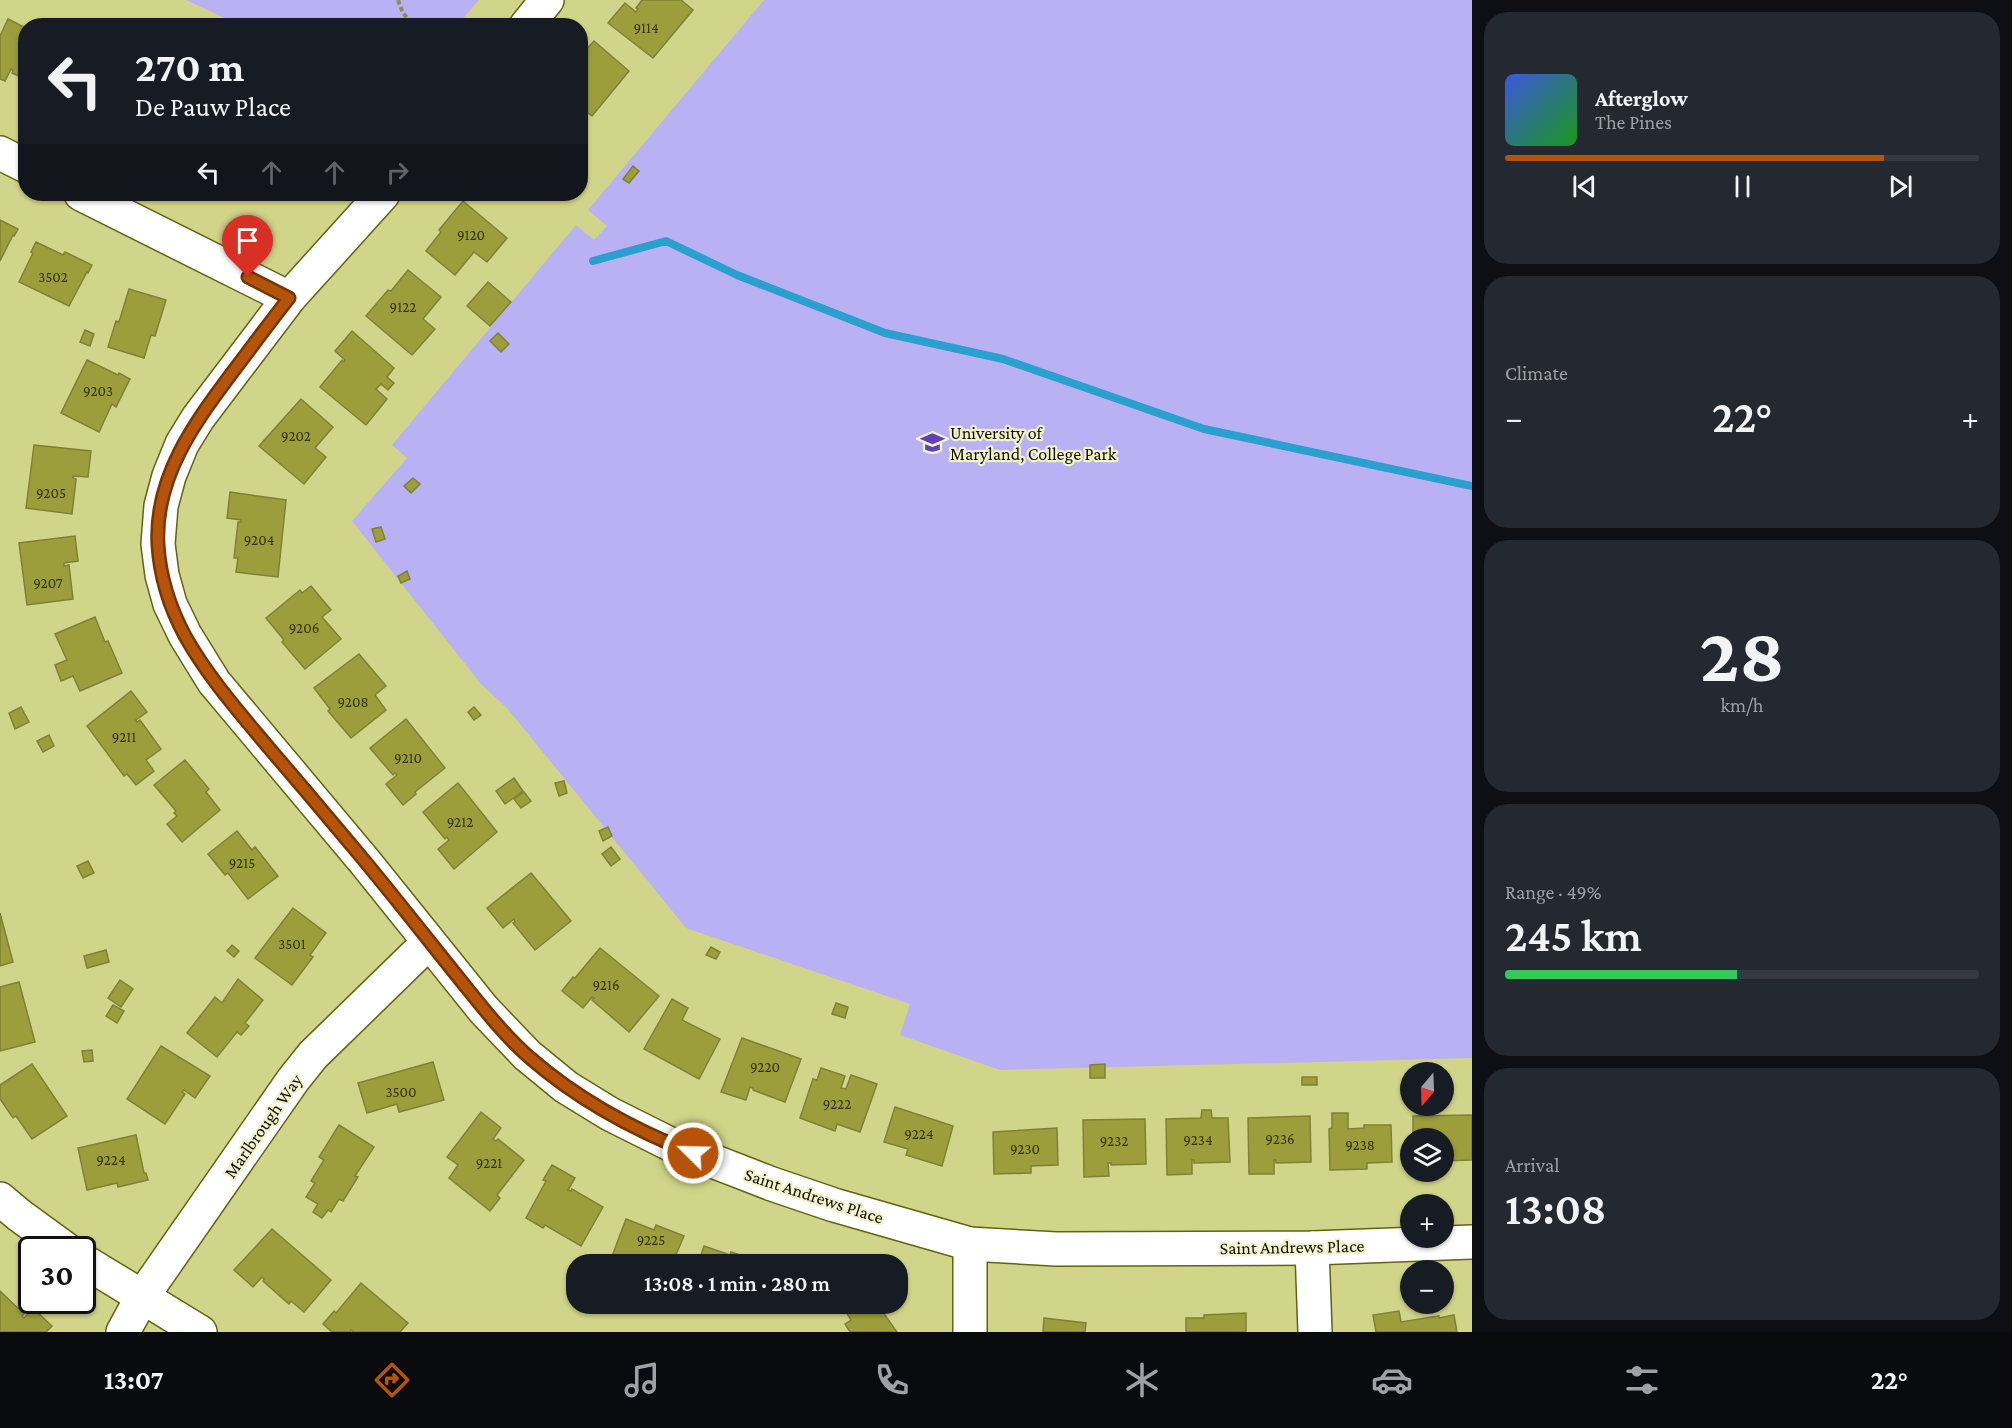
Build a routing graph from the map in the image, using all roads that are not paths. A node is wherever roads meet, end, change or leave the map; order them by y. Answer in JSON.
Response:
{"nodes":[{"id":1,"x":547,"y":0,"type":"edge"},
{"id":2,"x":532,"y":18,"type":"edge"},
{"id":3,"x":0,"y":153,"type":"edge"},
{"id":4,"x":18,"y":162,"type":"edge"},
{"id":5,"x":95,"y":201,"type":"edge"},
{"id":6,"x":377,"y":201,"type":"edge"},
{"id":7,"x":289,"y":298,"type":"junction"},
{"id":8,"x":429,"y":942,"type":"junction"},
{"id":9,"x":0,"y":1199,"type":"edge"},
{"id":10,"x":48,"y":1236,"type":"edge"},
{"id":11,"x":1472,"y":1242,"type":"edge"},
{"id":12,"x":970,"y":1244,"type":"junction"},
{"id":13,"x":1312,"y":1248,"type":"junction"},
{"id":14,"x":96,"y":1269,"type":"edge"},
{"id":15,"x":142,"y":1297,"type":"junction"},
{"id":16,"x":123,"y":1332,"type":"edge"},
{"id":17,"x":200,"y":1332,"type":"edge"},
{"id":18,"x":970,"y":1332,"type":"edge"},
{"id":19,"x":1315,"y":1332,"type":"edge"}],
"edges":[{"from":1,"to":2,"type":"street"},
{"from":3,"to":4,"type":"street"},
{"from":5,"to":7,"type":"street"},
{"from":6,"to":7,"type":"street","name":"Saint Andrews Place"},
{"from":7,"to":8,"type":"street","name":"Saint Andrews Place"},
{"from":8,"to":12,"type":"street","name":"Saint Andrews Place"},
{"from":8,"to":15,"type":"street","name":"Marlbrough Way"},
{"from":9,"to":10,"type":"street"},
{"from":11,"to":13,"type":"street","name":"Saint Andrews Place"},
{"from":12,"to":13,"type":"street","name":"Saint Andrews Place"},
{"from":12,"to":18,"type":"street"},
{"from":13,"to":19,"type":"street"},
{"from":14,"to":15,"type":"street"},
{"from":15,"to":16,"type":"street","name":"Marlbrough Way"},
{"from":15,"to":17,"type":"street"}]}
